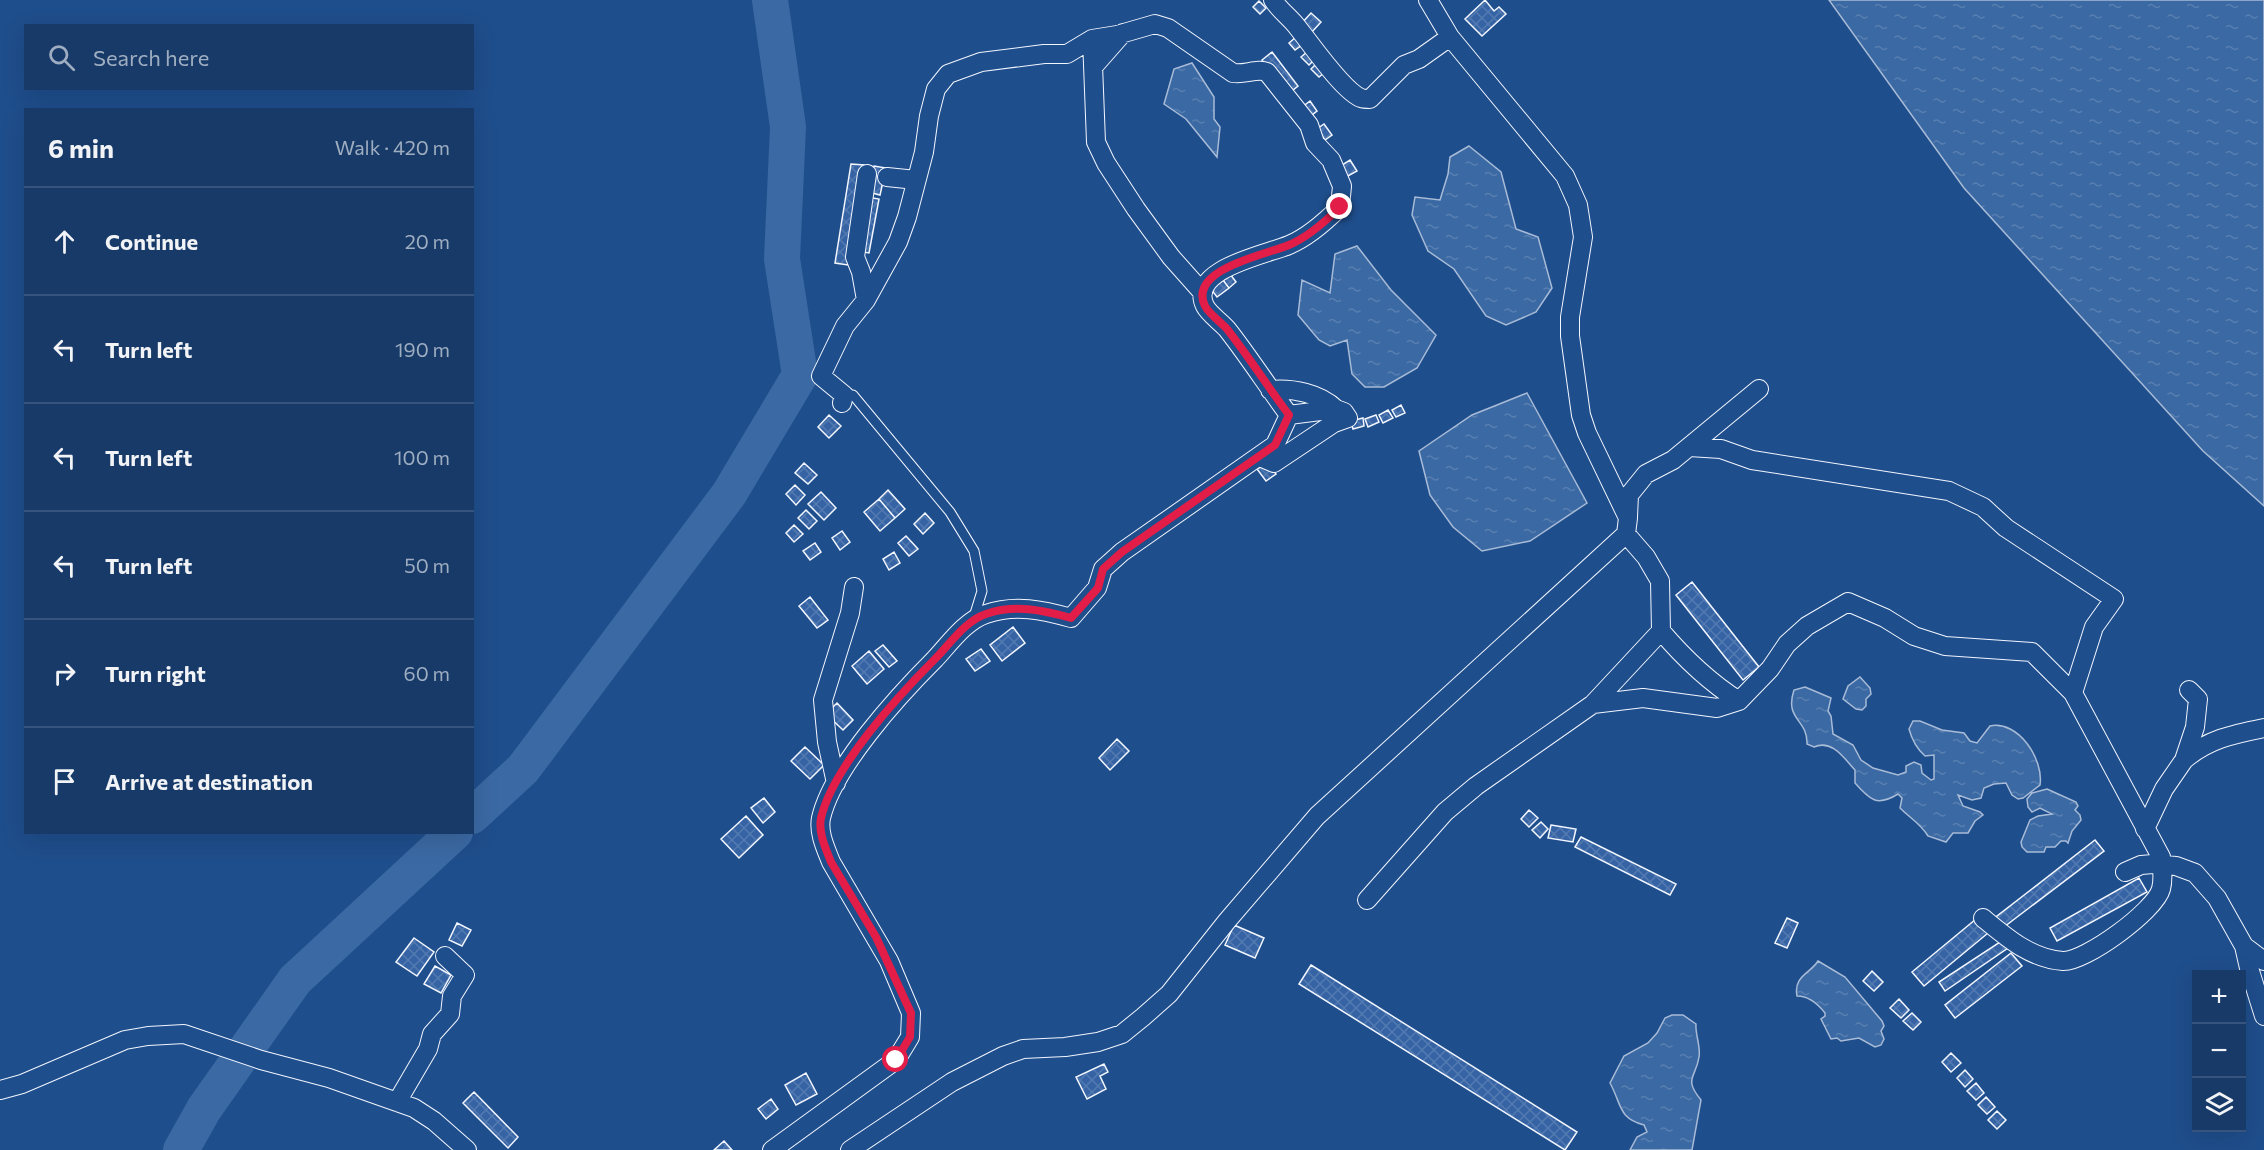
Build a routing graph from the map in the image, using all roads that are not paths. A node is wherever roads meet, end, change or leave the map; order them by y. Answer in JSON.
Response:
{"nodes":[{"id":1,"x":1273,"y":0,"type":"edge"},
{"id":2,"x":1428,"y":0,"type":"edge"},
{"id":3,"x":1123,"y":33,"type":"junction"},
{"id":4,"x":1450,"y":37,"type":"junction"},
{"id":5,"x":1092,"y":39,"type":"junction"},
{"id":6,"x":1094,"y":66,"type":"junction"},
{"id":7,"x":867,"y":174,"type":"dead end"},
{"id":8,"x":887,"y":177,"type":"dead end"},
{"id":9,"x":916,"y":180,"type":"junction"},
{"id":10,"x":1203,"y":293,"type":"junction"},
{"id":11,"x":866,"y":300,"type":"junction"},
{"id":12,"x":1759,"y":389,"type":"dead end"},
{"id":13,"x":1270,"y":390,"type":"junction"},
{"id":14,"x":843,"y":399,"type":"joint"},
{"id":15,"x":1336,"y":409,"type":"junction"},
{"id":16,"x":1289,"y":415,"type":"junction"},
{"id":17,"x":1689,"y":447,"type":"junction"},
{"id":18,"x":1260,"y":457,"type":"junction"},
{"id":19,"x":1627,"y":526,"type":"junction"},
{"id":20,"x":854,"y":587,"type":"dead end"},
{"id":21,"x":972,"y":622,"type":"junction"},
{"id":22,"x":1661,"y":631,"type":"junction"},
{"id":23,"x":2189,"y":690,"type":"dead end"},
{"id":24,"x":2073,"y":693,"type":"junction"},
{"id":25,"x":1739,"y":701,"type":"junction"},
{"id":26,"x":1593,"y":704,"type":"junction"},
{"id":27,"x":2264,"y":728,"type":"edge"},
{"id":28,"x":2184,"y":760,"type":"junction"},
{"id":29,"x":836,"y":783,"type":"junction"},
{"id":30,"x":2145,"y":829,"type":"junction"},
{"id":31,"x":2162,"y":865,"type":"junction"},
{"id":32,"x":2125,"y":872,"type":"dead end"},
{"id":33,"x":1367,"y":900,"type":"dead end"},
{"id":34,"x":1983,"y":918,"type":"dead end"},
{"id":35,"x":2244,"y":946,"type":"junction"},
{"id":36,"x":446,"y":956,"type":"dead end"},
{"id":37,"x":2264,"y":962,"type":"edge"},
{"id":38,"x":2264,"y":1016,"type":"edge"},
{"id":39,"x":0,"y":1090,"type":"edge"},
{"id":40,"x":397,"y":1102,"type":"junction"},
{"id":41,"x":467,"y":1150,"type":"edge"},
{"id":42,"x":772,"y":1150,"type":"edge"},
{"id":43,"x":850,"y":1150,"type":"edge"}],
"edges":[{"from":1,"to":4,"type":"street"},
{"from":2,"to":4,"type":"street"},
{"from":3,"to":5,"type":"street"},
{"from":3,"to":6,"type":"street"},
{"from":3,"to":10,"type":"street"},
{"from":4,"to":19,"type":"street"},
{"from":5,"to":6,"type":"street"},
{"from":5,"to":9,"type":"street"},
{"from":6,"to":10,"type":"street"},
{"from":7,"to":11,"type":"street"},
{"from":8,"to":9,"type":"street"},
{"from":9,"to":11,"type":"street"},
{"from":10,"to":13,"type":"street"},
{"from":11,"to":14,"type":"street"},
{"from":12,"to":17,"type":"street"},
{"from":13,"to":15,"type":"street"},
{"from":13,"to":16,"type":"street"},
{"from":14,"to":21,"type":"lane"},
{"from":15,"to":16,"type":"street"},
{"from":15,"to":18,"type":"street"},
{"from":16,"to":18,"type":"street"},
{"from":17,"to":19,"type":"street"},
{"from":17,"to":24,"type":"street"},
{"from":18,"to":21,"type":"street"},
{"from":19,"to":22,"type":"street"},
{"from":19,"to":43,"type":"street"},
{"from":20,"to":29,"type":"street"},
{"from":21,"to":29,"type":"street"},
{"from":22,"to":25,"type":"street"},
{"from":22,"to":26,"type":"street"},
{"from":23,"to":28,"type":"street"},
{"from":24,"to":25,"type":"street"},
{"from":24,"to":30,"type":"street"},
{"from":25,"to":26,"type":"street"},
{"from":26,"to":33,"type":"street"},
{"from":27,"to":28,"type":"street"},
{"from":28,"to":30,"type":"street"},
{"from":29,"to":42,"type":"street"},
{"from":30,"to":31,"type":"street"},
{"from":31,"to":32,"type":"street"},
{"from":31,"to":34,"type":"street"},
{"from":31,"to":35,"type":"street"},
{"from":35,"to":37,"type":"street"},
{"from":35,"to":38,"type":"street"},
{"from":36,"to":40,"type":"street"},
{"from":39,"to":40,"type":"street"},
{"from":40,"to":41,"type":"street"}]}
